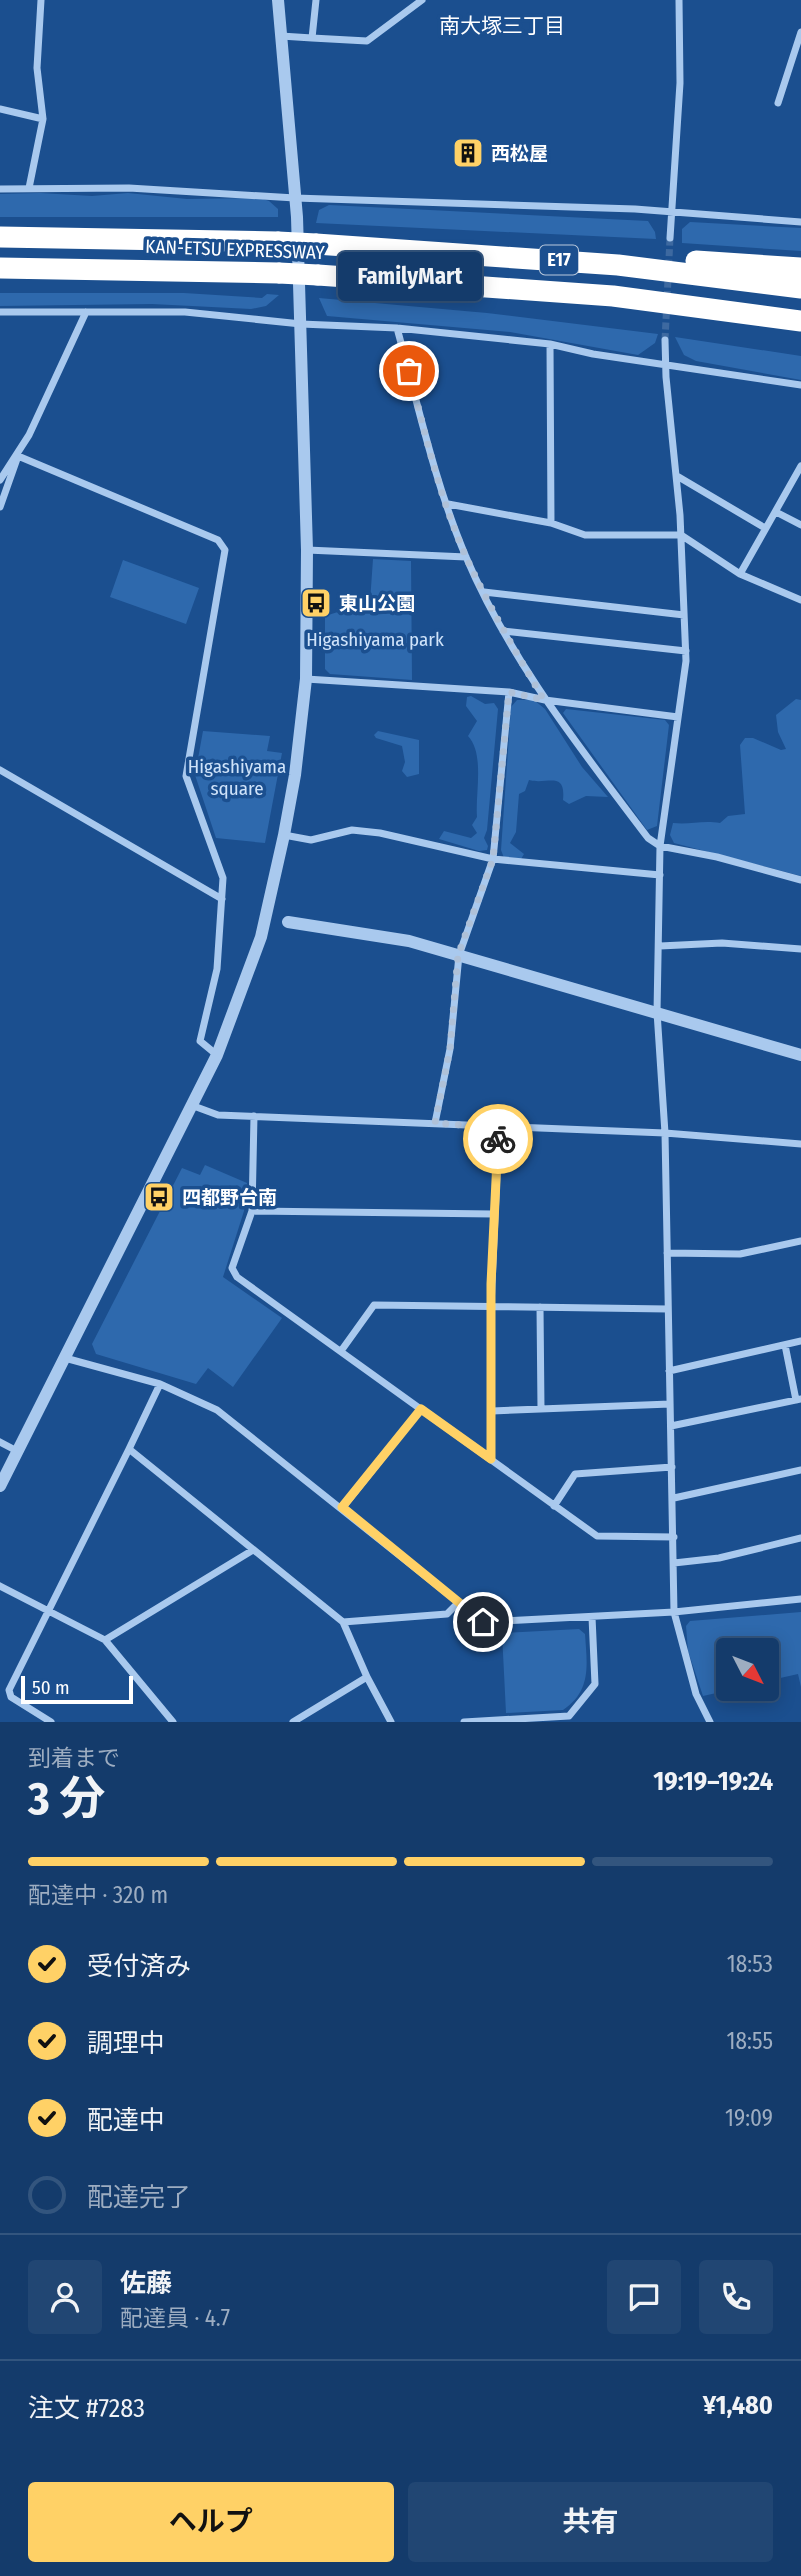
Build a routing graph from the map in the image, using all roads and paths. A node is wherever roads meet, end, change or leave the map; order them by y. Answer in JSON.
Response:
{"nodes":[{"id":1,"x":41,"y":0,"type":"edge"},
{"id":2,"x":278,"y":0,"type":"edge"},
{"id":3,"x":317,"y":0,"type":"edge"},
{"id":4,"x":422,"y":0,"type":"edge"},
{"id":5,"x":679,"y":0,"type":"edge"},
{"id":6,"x":801,"y":32,"type":"edge"},
{"id":7,"x":281,"y":36,"type":"junction"},
{"id":8,"x":313,"y":38,"type":"junction"},
{"id":9,"x":778,"y":103,"type":"dead end"},
{"id":10,"x":0,"y":109,"type":"edge"},
{"id":11,"x":43,"y":119,"type":"junction"},
{"id":12,"x":29,"y":188,"type":"junction"},
{"id":13,"x":0,"y":189,"type":"edge"},
{"id":14,"x":295,"y":198,"type":"junction"},
{"id":15,"x":670,"y":212,"type":"junction"},
{"id":16,"x":801,"y":222,"type":"edge"},
{"id":17,"x":0,"y":237,"type":"edge"},
{"id":18,"x":670,"y":238,"type":"tunnel mouth"},
{"id":19,"x":495,"y":254,"type":"junction"},
{"id":20,"x":0,"y":268,"type":"edge"},
{"id":21,"x":801,"y":268,"type":"edge"},
{"id":22,"x":494,"y":285,"type":"junction"},
{"id":23,"x":801,"y":288,"type":"edge"},
{"id":24,"x":0,"y":312,"type":"edge"},
{"id":25,"x":86,"y":312,"type":"junction"},
{"id":26,"x":801,"y":321,"type":"edge"},
{"id":27,"x":301,"y":324,"type":"junction"},
{"id":28,"x":397,"y":328,"type":"junction"},
{"id":29,"x":801,"y":334,"type":"edge"},
{"id":30,"x":665,"y":340,"type":"tunnel mouth"},
{"id":31,"x":550,"y":344,"type":"junction"},
{"id":32,"x":666,"y":364,"type":"junction"},
{"id":33,"x":801,"y":385,"type":"edge"},
{"id":34,"x":18,"y":456,"type":"junction"},
{"id":35,"x":801,"y":466,"type":"edge"},
{"id":36,"x":677,"y":476,"type":"junction"},
{"id":37,"x":0,"y":480,"type":"edge"},
{"id":38,"x":448,"y":504,"type":"junction"},
{"id":39,"x":0,"y":507,"type":"edge"},
{"id":40,"x":776,"y":512,"type":"junction"},
{"id":41,"x":551,"y":523,"type":"junction"},
{"id":42,"x":801,"y":525,"type":"edge"},
{"id":43,"x":765,"y":528,"type":"junction"},
{"id":44,"x":681,"y":535,"type":"junction"},
{"id":45,"x":307,"y":550,"type":"junction"},
{"id":46,"x":466,"y":557,"type":"junction"},
{"id":47,"x":740,"y":574,"type":"junction"},
{"id":48,"x":484,"y":592,"type":"junction"},
{"id":49,"x":801,"y":600,"type":"edge"},
{"id":50,"x":684,"y":615,"type":"junction"},
{"id":51,"x":503,"y":631,"type":"junction"},
{"id":52,"x":686,"y":651,"type":"junction"},
{"id":53,"x":306,"y":679,"type":"junction"},
{"id":54,"x":509,"y":692,"type":"junction"},
{"id":55,"x":544,"y":700,"type":"junction"},
{"id":56,"x":678,"y":717,"type":"junction"},
{"id":57,"x":0,"y":770,"type":"edge"},
{"id":58,"x":285,"y":835,"type":"junction"},
{"id":59,"x":660,"y":846,"type":"junction"},
{"id":60,"x":493,"y":859,"type":"junction"},
{"id":61,"x":660,"y":875,"type":"junction"},
{"id":62,"x":801,"y":880,"type":"edge"},
{"id":63,"x":222,"y":899,"type":"junction"},
{"id":64,"x":288,"y":922,"type":"dead end"},
{"id":65,"x":660,"y":946,"type":"junction"},
{"id":66,"x":801,"y":949,"type":"edge"},
{"id":67,"x":458,"y":955,"type":"junction"},
{"id":68,"x":657,"y":1012,"type":"junction"},
{"id":69,"x":217,"y":1055,"type":"junction"},
{"id":70,"x":801,"y":1055,"type":"edge"},
{"id":71,"x":191,"y":1105,"type":"junction"},
{"id":72,"x":254,"y":1116,"type":"junction"},
{"id":73,"x":435,"y":1123,"type":"junction"},
{"id":74,"x":499,"y":1128,"type":"junction"},
{"id":75,"x":664,"y":1133,"type":"junction"},
{"id":76,"x":801,"y":1144,"type":"edge"},
{"id":77,"x":251,"y":1211,"type":"junction"},
{"id":78,"x":493,"y":1214,"type":"junction"},
{"id":79,"x":801,"y":1241,"type":"edge"},
{"id":80,"x":667,"y":1253,"type":"junction"},
{"id":81,"x":491,"y":1307,"type":"junction"},
{"id":82,"x":540,"y":1307,"type":"junction"},
{"id":83,"x":668,"y":1309,"type":"junction"},
{"id":84,"x":801,"y":1341,"type":"edge"},
{"id":85,"x":785,"y":1345,"type":"junction"},
{"id":86,"x":341,"y":1351,"type":"junction"},
{"id":87,"x":65,"y":1358,"type":"junction"},
{"id":88,"x":669,"y":1371,"type":"junction"},
{"id":89,"x":160,"y":1384,"type":"junction"},
{"id":90,"x":799,"y":1399,"type":"edge"},
{"id":91,"x":670,"y":1404,"type":"junction"},
{"id":92,"x":421,"y":1409,"type":"junction"},
{"id":93,"x":541,"y":1409,"type":"junction"},
{"id":94,"x":492,"y":1412,"type":"junction"},
{"id":95,"x":671,"y":1426,"type":"junction"},
{"id":96,"x":0,"y":1442,"type":"edge"},
{"id":97,"x":129,"y":1449,"type":"junction"},
{"id":98,"x":17,"y":1451,"type":"junction"},
{"id":99,"x":491,"y":1459,"type":"junction"},
{"id":100,"x":672,"y":1467,"type":"junction"},
{"id":101,"x":801,"y":1470,"type":"edge"},
{"id":102,"x":0,"y":1486,"type":"edge"},
{"id":103,"x":674,"y":1498,"type":"junction"},
{"id":104,"x":554,"y":1506,"type":"junction"},
{"id":105,"x":342,"y":1507,"type":"junction"},
{"id":106,"x":674,"y":1537,"type":"junction"},
{"id":107,"x":801,"y":1538,"type":"edge"},
{"id":108,"x":253,"y":1550,"type":"junction"},
{"id":109,"x":674,"y":1563,"type":"junction"},
{"id":110,"x":0,"y":1586,"type":"edge"},
{"id":111,"x":801,"y":1599,"type":"edge"},
{"id":112,"x":458,"y":1603,"type":"junction"},
{"id":113,"x":48,"y":1610,"type":"junction"},
{"id":114,"x":674,"y":1612,"type":"junction"},
{"id":115,"x":592,"y":1618,"type":"junction"},
{"id":116,"x":343,"y":1622,"type":"junction"},
{"id":117,"x":105,"y":1640,"type":"junction"},
{"id":118,"x":367,"y":1677,"type":"junction"},
{"id":119,"x":51,"y":1722,"type":"edge"},
{"id":120,"x":173,"y":1722,"type":"edge"},
{"id":121,"x":292,"y":1722,"type":"edge"},
{"id":122,"x":391,"y":1722,"type":"edge"},
{"id":123,"x":464,"y":1722,"type":"edge"},
{"id":124,"x":710,"y":1722,"type":"edge"}],
"edges":[{"from":1,"to":11,"type":"street"},
{"from":2,"to":7,"type":"street"},
{"from":3,"to":8,"type":"street"},
{"from":4,"to":8,"type":"street"},
{"from":5,"to":15,"type":"street"},
{"from":6,"to":9,"type":"street"},
{"from":7,"to":8,"type":"street"},
{"from":7,"to":14,"type":"street"},
{"from":10,"to":11,"type":"street"},
{"from":11,"to":12,"type":"street"},
{"from":12,"to":13,"type":"street"},
{"from":12,"to":14,"type":"street"},
{"from":14,"to":15,"type":"street"},
{"from":14,"to":27,"type":"street"},
{"from":15,"to":16,"type":"street"},
{"from":15,"to":18,"type":"street"},
{"from":17,"to":19,"type":"highway","name":"KAN-ETSU EXPRESSWAY","number":"E17","bridge":true},
{"from":19,"to":21,"type":"highway"},
{"from":19,"to":23,"type":"highway","name":"KAN-ETSU EXPRESSWAY","number":"E17"},
{"from":20,"to":22,"type":"highway","name":"KAN-ETSU EXPRESSWAY","number":"E17","bridge":true},
{"from":22,"to":26,"type":"highway","name":"KAN-ETSU EXPRESSWAY","number":"E17"},
{"from":22,"to":29,"type":"highway"},
{"from":24,"to":25,"type":"street"},
{"from":25,"to":27,"type":"street"},
{"from":25,"to":34,"type":"street"},
{"from":27,"to":28,"type":"street"},
{"from":27,"to":45,"type":"street"},
{"from":28,"to":31,"type":"street"},
{"from":28,"to":38,"type":"street"},
{"from":30,"to":32,"type":"street"},
{"from":31,"to":32,"type":"street"},
{"from":31,"to":41,"type":"street"},
{"from":32,"to":33,"type":"street"},
{"from":32,"to":36,"type":"street"},
{"from":34,"to":37,"type":"street"},
{"from":34,"to":39,"type":"street"},
{"from":34,"to":63,"type":"street"},
{"from":35,"to":40,"type":"street"},
{"from":36,"to":43,"type":"street"},
{"from":36,"to":44,"type":"street"},
{"from":38,"to":41,"type":"street"},
{"from":38,"to":46,"type":"street"},
{"from":40,"to":42,"type":"street"},
{"from":40,"to":43,"type":"street"},
{"from":41,"to":44,"type":"street"},
{"from":43,"to":47,"type":"street"},
{"from":44,"to":47,"type":"street"},
{"from":44,"to":50,"type":"street"},
{"from":45,"to":46,"type":"street"},
{"from":45,"to":53,"type":"street"},
{"from":46,"to":48,"type":"street"},
{"from":47,"to":49,"type":"street"},
{"from":48,"to":50,"type":"street"},
{"from":48,"to":51,"type":"street"},
{"from":50,"to":52,"type":"street"},
{"from":51,"to":52,"type":"street"},
{"from":51,"to":55,"type":"street"},
{"from":52,"to":56,"type":"street"},
{"from":53,"to":54,"type":"street"},
{"from":53,"to":58,"type":"street"},
{"from":54,"to":55,"type":"street"},
{"from":54,"to":60,"type":"street"},
{"from":55,"to":56,"type":"street"},
{"from":55,"to":59,"type":"street"},
{"from":56,"to":59,"type":"street"},
{"from":57,"to":63,"type":"street"},
{"from":58,"to":60,"type":"street"},
{"from":58,"to":69,"type":"street"},
{"from":59,"to":61,"type":"street"},
{"from":59,"to":62,"type":"street"},
{"from":60,"to":61,"type":"street"},
{"from":60,"to":67,"type":"street"},
{"from":61,"to":65,"type":"street"},
{"from":63,"to":69,"type":"street"},
{"from":64,"to":67,"type":"street"},
{"from":65,"to":66,"type":"street"},
{"from":65,"to":68,"type":"street"},
{"from":67,"to":68,"type":"street"},
{"from":67,"to":73,"type":"street"},
{"from":68,"to":70,"type":"street"},
{"from":68,"to":75,"type":"street"},
{"from":69,"to":71,"type":"street"},
{"from":71,"to":72,"type":"street"},
{"from":71,"to":87,"type":"street"},
{"from":72,"to":73,"type":"street"},
{"from":72,"to":77,"type":"street"},
{"from":73,"to":74,"type":"street"},
{"from":74,"to":75,"type":"street"},
{"from":74,"to":78,"type":"street"},
{"from":75,"to":76,"type":"street"},
{"from":75,"to":80,"type":"street"},
{"from":77,"to":78,"type":"street"},
{"from":77,"to":86,"type":"street"},
{"from":78,"to":81,"type":"street"},
{"from":79,"to":80,"type":"street"},
{"from":80,"to":83,"type":"street"},
{"from":81,"to":82,"type":"street"},
{"from":81,"to":86,"type":"street"},
{"from":81,"to":94,"type":"street"},
{"from":82,"to":83,"type":"street"},
{"from":82,"to":93,"type":"street"},
{"from":83,"to":88,"type":"street"},
{"from":84,"to":85,"type":"street"},
{"from":85,"to":88,"type":"street"},
{"from":85,"to":90,"type":"street"},
{"from":86,"to":92,"type":"street"},
{"from":87,"to":89,"type":"street"},
{"from":87,"to":98,"type":"street"},
{"from":88,"to":91,"type":"street"},
{"from":89,"to":97,"type":"street"},
{"from":89,"to":105,"type":"street"},
{"from":90,"to":95,"type":"street"},
{"from":91,"to":93,"type":"street"},
{"from":91,"to":95,"type":"street"},
{"from":92,"to":99,"type":"street"},
{"from":92,"to":105,"type":"street"},
{"from":93,"to":94,"type":"street"},
{"from":94,"to":99,"type":"street"},
{"from":95,"to":100,"type":"street"},
{"from":96,"to":98,"type":"street"},
{"from":97,"to":108,"type":"street"},
{"from":97,"to":113,"type":"street"},
{"from":98,"to":102,"type":"street"},
{"from":99,"to":104,"type":"street"},
{"from":100,"to":103,"type":"street"},
{"from":100,"to":104,"type":"street"},
{"from":101,"to":103,"type":"street"},
{"from":103,"to":106,"type":"street"},
{"from":104,"to":106,"type":"street"},
{"from":105,"to":112,"type":"street"},
{"from":106,"to":109,"type":"street"},
{"from":107,"to":109,"type":"street"},
{"from":108,"to":116,"type":"street"},
{"from":108,"to":117,"type":"street"},
{"from":109,"to":114,"type":"street"},
{"from":110,"to":113,"type":"street"},
{"from":111,"to":114,"type":"street"},
{"from":112,"to":115,"type":"street"},
{"from":112,"to":116,"type":"street"},
{"from":113,"to":117,"type":"street"},
{"from":113,"to":119,"type":"street"},
{"from":114,"to":115,"type":"street"},
{"from":114,"to":124,"type":"street"},
{"from":115,"to":123,"type":"street"},
{"from":116,"to":118,"type":"street"},
{"from":117,"to":120,"type":"street"},
{"from":118,"to":121,"type":"street"},
{"from":118,"to":122,"type":"street"}]}
